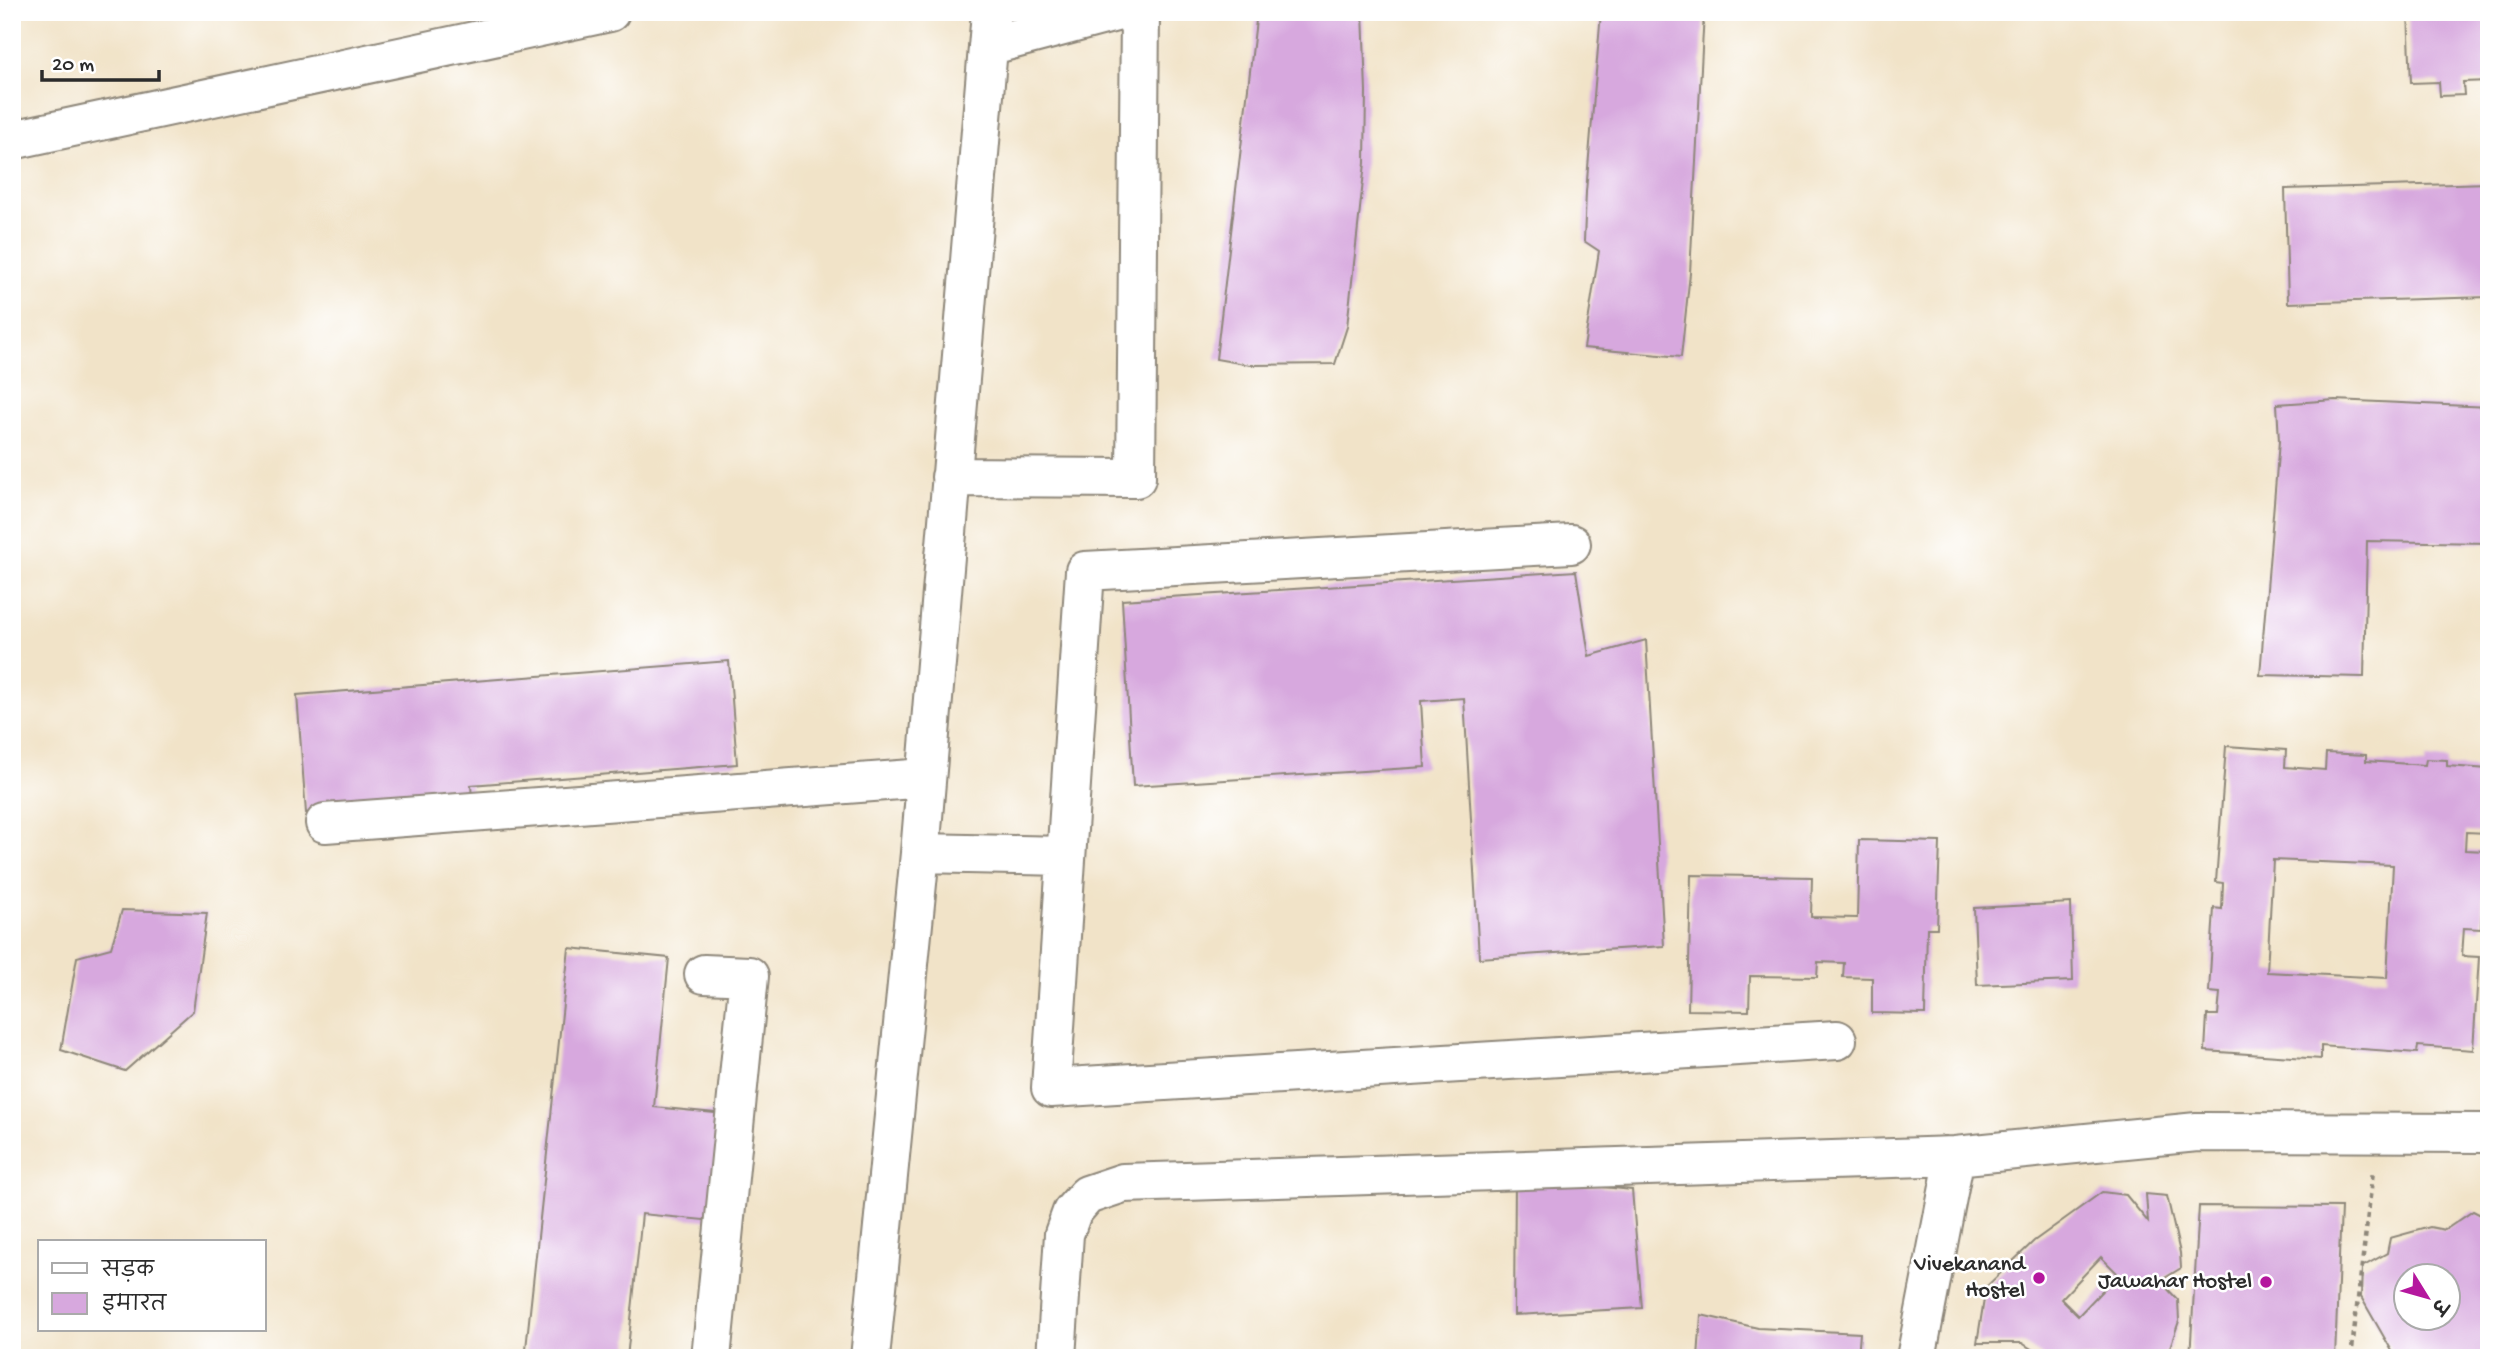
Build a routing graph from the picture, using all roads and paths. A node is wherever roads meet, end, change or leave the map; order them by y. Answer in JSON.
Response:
{"nodes":[{"id":1,"x":610,"y":12,"type":"edge"},
{"id":2,"x":1116,"y":12,"type":"edge"},
{"id":3,"x":1139,"y":12,"type":"edge"},
{"id":4,"x":990,"y":29,"type":"edge"},
{"id":5,"x":12,"y":140,"type":"edge"},
{"id":6,"x":951,"y":477,"type":"junction"},
{"id":7,"x":1571,"y":544,"type":"dead end"},
{"id":8,"x":926,"y":778,"type":"junction"},
{"id":9,"x":325,"y":823,"type":"dead end"},
{"id":10,"x":920,"y":853,"type":"junction"},
{"id":11,"x":1066,"y":856,"type":"junction"},
{"id":12,"x":704,"y":974,"type":"dead end"},
{"id":13,"x":1838,"y":1040,"type":"dead end"},
{"id":14,"x":2378,"y":1133,"type":"junction"},
{"id":15,"x":2489,"y":1133,"type":"edge"},
{"id":16,"x":1955,"y":1156,"type":"junction"},
{"id":17,"x":711,"y":1358,"type":"edge"},
{"id":18,"x":870,"y":1358,"type":"edge"},
{"id":19,"x":1056,"y":1358,"type":"edge"},
{"id":20,"x":1916,"y":1358,"type":"edge"},
{"id":21,"x":2351,"y":1358,"type":"edge"}],
"edges":[{"from":1,"to":5,"type":"street"},
{"from":2,"to":4,"type":"street"},
{"from":3,"to":6,"type":"street"},
{"from":4,"to":6,"type":"street"},
{"from":6,"to":8,"type":"street"},
{"from":7,"to":11,"type":"street"},
{"from":8,"to":9,"type":"street"},
{"from":8,"to":10,"type":"street"},
{"from":10,"to":11,"type":"street"},
{"from":10,"to":18,"type":"street"},
{"from":11,"to":13,"type":"street"},
{"from":12,"to":17,"type":"street"},
{"from":14,"to":15,"type":"street"},
{"from":14,"to":16,"type":"street"},
{"from":14,"to":21,"type":"path"},
{"from":16,"to":19,"type":"street"},
{"from":16,"to":20,"type":"street"}]}
